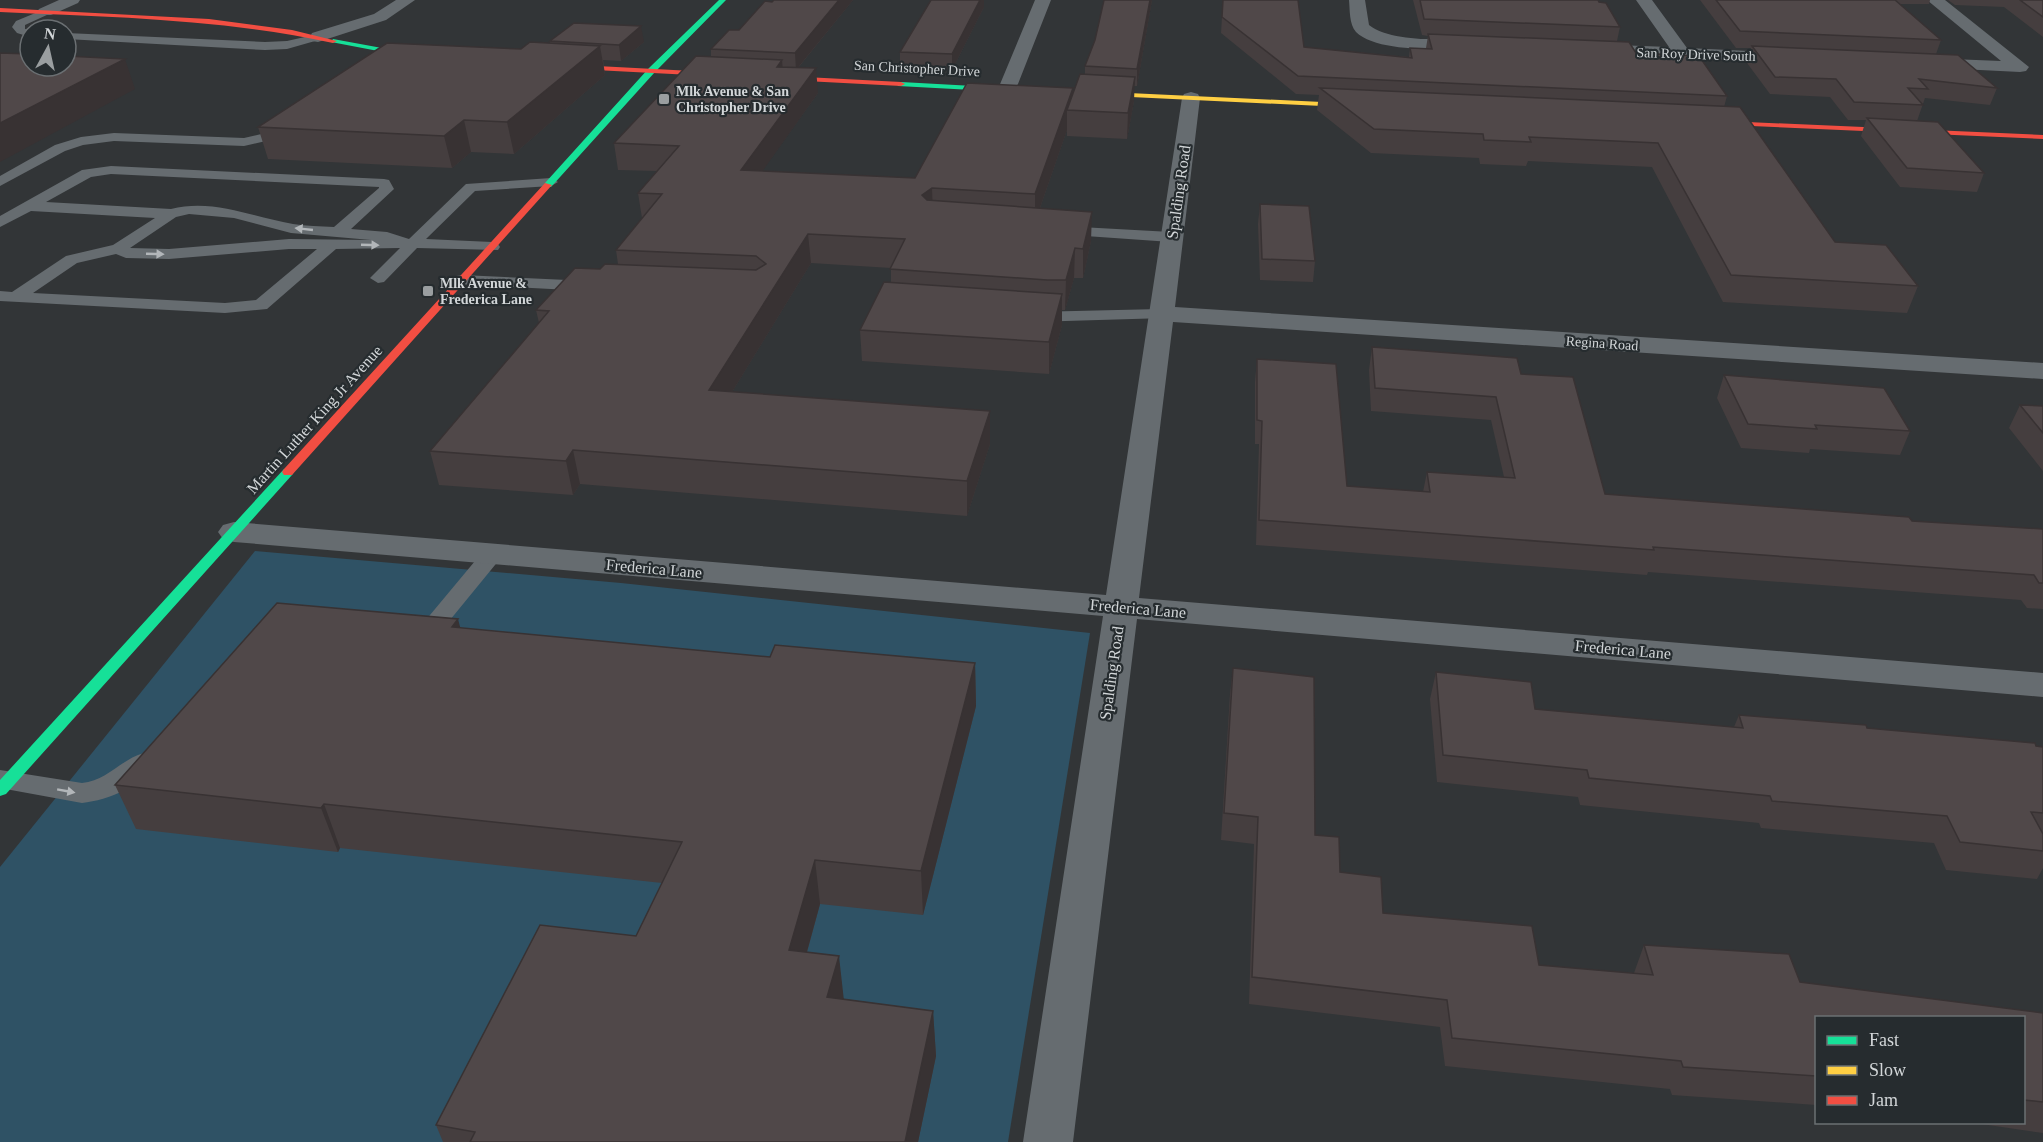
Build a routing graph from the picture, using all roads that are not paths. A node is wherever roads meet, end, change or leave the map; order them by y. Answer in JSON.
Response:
{"nodes":[{"id":1,"x":72,"y":0,"type":"edge"},
{"id":2,"x":407,"y":0,"type":"edge"},
{"id":3,"x":723,"y":0,"type":"edge"},
{"id":4,"x":1043,"y":0,"type":"edge"},
{"id":5,"x":1357,"y":0,"type":"edge"},
{"id":6,"x":1644,"y":0,"type":"edge"},
{"id":7,"x":1935,"y":0,"type":"edge"},
{"id":8,"x":0,"y":10,"type":"edge"},
{"id":9,"x":45,"y":12,"type":"junction"},
{"id":10,"x":29,"y":18,"type":"edge"},
{"id":11,"x":78,"y":37,"type":"edge"},
{"id":12,"x":318,"y":37,"type":"junction"},
{"id":13,"x":1487,"y":45,"type":"edge"},
{"id":14,"x":1567,"y":48,"type":"edge"},
{"id":15,"x":1682,"y":53,"type":"junction"},
{"id":16,"x":1810,"y":58,"type":"edge"},
{"id":17,"x":439,"y":59,"type":"edge"},
{"id":18,"x":1903,"y":62,"type":"edge"},
{"id":19,"x":545,"y":65,"type":"edge"},
{"id":20,"x":652,"y":70,"type":"junction"},
{"id":21,"x":1007,"y":89,"type":"junction"},
{"id":22,"x":1028,"y":90,"type":"edge"},
{"id":23,"x":1074,"y":93,"type":"edge"},
{"id":24,"x":1191,"y":98,"type":"junction"},
{"id":25,"x":1381,"y":107,"type":"edge"},
{"id":26,"x":1688,"y":121,"type":"edge"},
{"id":27,"x":274,"y":135,"type":"edge"},
{"id":28,"x":2043,"y":137,"type":"edge"},
{"id":29,"x":0,"y":182,"type":"edge"},
{"id":30,"x":551,"y":182,"type":"junction"},
{"id":31,"x":30,"y":206,"type":"junction"},
{"id":32,"x":171,"y":214,"type":"junction"},
{"id":33,"x":0,"y":222,"type":"edge"},
{"id":34,"x":1052,"y":230,"type":"edge"},
{"id":35,"x":1171,"y":237,"type":"junction"},
{"id":36,"x":335,"y":238,"type":"junction"},
{"id":37,"x":408,"y":243,"type":"junction"},
{"id":38,"x":492,"y":248,"type":"junction"},
{"id":39,"x":118,"y":249,"type":"junction"},
{"id":40,"x":378,"y":278,"type":"dead end"},
{"id":41,"x":462,"y":280,"type":"junction"},
{"id":42,"x":605,"y":286,"type":"edge"},
{"id":43,"x":7,"y":297,"type":"edge"},
{"id":44,"x":1160,"y":314,"type":"junction"},
{"id":45,"x":1012,"y":315,"type":"edge"},
{"id":46,"x":2043,"y":371,"type":"edge"},
{"id":47,"x":234,"y":532,"type":"junction"},
{"id":48,"x":494,"y":554,"type":"junction"},
{"id":49,"x":1120,"y":607,"type":"junction"},
{"id":50,"x":389,"y":634,"type":"edge"},
{"id":51,"x":2043,"y":685,"type":"edge"},
{"id":52,"x":151,"y":754,"type":"edge"},
{"id":53,"x":3,"y":784,"type":"edge"},
{"id":54,"x":1048,"y":1142,"type":"edge"}],
"edges":[{"from":1,"to":9,"type":"street"},
{"from":2,"to":12,"type":"street"},
{"from":3,"to":20,"type":"street","name":"Martin Luther King Jr Avenue"},
{"from":4,"to":21,"type":"street"},
{"from":5,"to":13,"type":"street"},
{"from":6,"to":15,"type":"street"},
{"from":7,"to":18,"type":"street"},
{"from":8,"to":9,"type":"street"},
{"from":9,"to":10,"type":"lane"},
{"from":9,"to":12,"type":"street"},
{"from":11,"to":12,"type":"lane"},
{"from":12,"to":17,"type":"street"},
{"from":14,"to":15,"type":"street","name":"San Roy Drive South"},
{"from":15,"to":16,"type":"street","name":"San Roy Drive South"},
{"from":19,"to":20,"type":"street","name":"San Christopher Drive"},
{"from":20,"to":21,"type":"street","name":"San Christopher Drive"},
{"from":20,"to":30,"type":"street","name":"Martin Luther King Jr Avenue"},
{"from":21,"to":22,"type":"street","name":"San Christopher Drive"},
{"from":23,"to":24,"type":"street"},
{"from":24,"to":25,"type":"street"},
{"from":24,"to":35,"type":"street","name":"Spalding Road"},
{"from":26,"to":28,"type":"street"},
{"from":27,"to":29,"type":"lane"},
{"from":30,"to":37,"type":"lane"},
{"from":30,"to":38,"type":"street","name":"Martin Luther King Jr Avenue"},
{"from":31,"to":32,"type":"lane"},
{"from":31,"to":33,"type":"lane"},
{"from":31,"to":36,"type":"lane"},
{"from":36,"to":32,"type":"lane","one_way":true},
{"from":32,"to":39,"type":"lane"},
{"from":34,"to":35,"type":"lane"},
{"from":35,"to":44,"type":"street","name":"Spalding Road"},
{"from":36,"to":37,"type":"lane"},
{"from":39,"to":36,"type":"lane","one_way":true},
{"from":36,"to":43,"type":"lane"},
{"from":37,"to":38,"type":"lane"},
{"from":37,"to":40,"type":"lane"},
{"from":38,"to":41,"type":"street","name":"Martin Luther King Jr Avenue"},
{"from":39,"to":43,"type":"lane"},
{"from":41,"to":42,"type":"lane"},
{"from":41,"to":47,"type":"street","name":"Martin Luther King Jr Avenue"},
{"from":44,"to":45,"type":"lane"},
{"from":44,"to":46,"type":"street","name":"Regina Road"},
{"from":44,"to":49,"type":"street","name":"Spalding Road"},
{"from":47,"to":48,"type":"street","name":"Frederica Lane"},
{"from":47,"to":53,"type":"street","name":"Martin Luther King Jr Avenue"},
{"from":48,"to":49,"type":"street","name":"Frederica Lane"},
{"from":48,"to":50,"type":"lane"},
{"from":49,"to":51,"type":"street","name":"Frederica Lane"},
{"from":49,"to":54,"type":"street","name":"Spalding Road"},
{"from":53,"to":52,"type":"lane","one_way":true}]}
